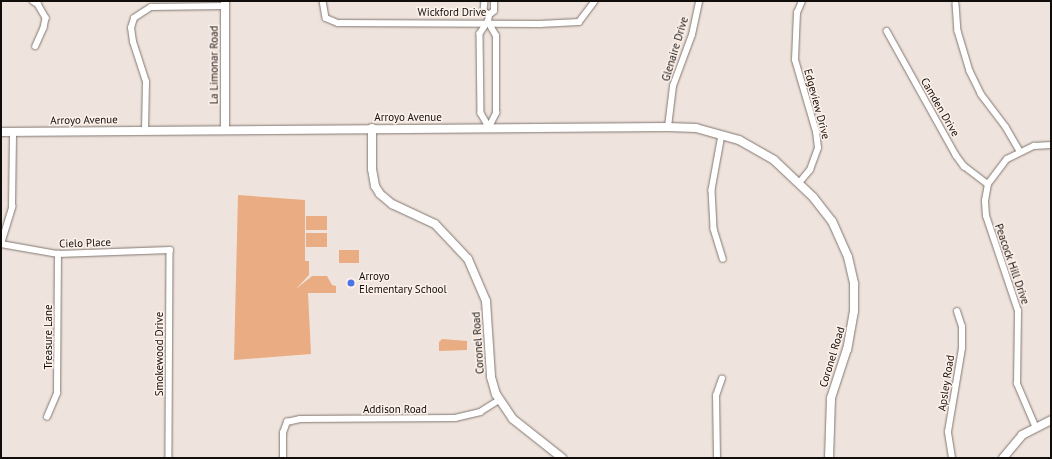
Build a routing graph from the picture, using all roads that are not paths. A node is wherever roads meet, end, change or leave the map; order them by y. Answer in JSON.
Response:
{"nodes":[{"id":1,"x":32,"y":1,"type":"edge"},
{"id":2,"x":323,"y":1,"type":"edge"},
{"id":3,"x":485,"y":1,"type":"edge"},
{"id":4,"x":494,"y":1,"type":"edge"},
{"id":5,"x":595,"y":1,"type":"edge"},
{"id":6,"x":699,"y":1,"type":"edge"},
{"id":7,"x":802,"y":1,"type":"edge"},
{"id":8,"x":225,"y":4,"type":"edge"},
{"id":9,"x":956,"y":4,"type":"dead end"},
{"id":10,"x":489,"y":15,"type":"junction"},
{"id":11,"x":488,"y":22,"type":"junction"},
{"id":12,"x":887,"y":31,"type":"dead end"},
{"id":13,"x":36,"y":46,"type":"dead end"},
{"id":14,"x":489,"y":127,"type":"junction"},
{"id":15,"x":668,"y":127,"type":"junction"},
{"id":16,"x":372,"y":128,"type":"junction"},
{"id":17,"x":225,"y":129,"type":"junction"},
{"id":18,"x":145,"y":130,"type":"junction"},
{"id":19,"x":1,"y":132,"type":"edge"},
{"id":20,"x":13,"y":132,"type":"junction"},
{"id":21,"x":722,"y":135,"type":"junction"},
{"id":22,"x":1051,"y":145,"type":"edge"},
{"id":23,"x":1020,"y":150,"type":"junction"},
{"id":24,"x":799,"y":183,"type":"junction"},
{"id":25,"x":988,"y":184,"type":"junction"},
{"id":26,"x":1,"y":244,"type":"edge"},
{"id":27,"x":170,"y":250,"type":"joint"},
{"id":28,"x":58,"y":254,"type":"junction"},
{"id":29,"x":723,"y":259,"type":"dead end"},
{"id":30,"x":957,"y":312,"type":"dead end"},
{"id":31,"x":722,"y":379,"type":"dead end"},
{"id":32,"x":499,"y":400,"type":"junction"},
{"id":33,"x":47,"y":417,"type":"dead end"},
{"id":34,"x":1051,"y":420,"type":"edge"},
{"id":35,"x":1036,"y":426,"type":"junction"},
{"id":36,"x":169,"y":458,"type":"edge"},
{"id":37,"x":283,"y":458,"type":"edge"},
{"id":38,"x":562,"y":458,"type":"edge"},
{"id":39,"x":717,"y":458,"type":"edge"},
{"id":40,"x":829,"y":458,"type":"edge"},
{"id":41,"x":952,"y":458,"type":"edge"},
{"id":42,"x":1003,"y":458,"type":"edge"}],
"edges":[{"from":1,"to":13,"type":"street"},
{"from":2,"to":11,"type":"street","name":"Wickford Drive"},
{"from":3,"to":10,"type":"street"},
{"from":4,"to":10,"type":"street"},
{"from":5,"to":11,"type":"street","name":"Wickford Drive"},
{"from":6,"to":15,"type":"street","name":"Glenaire Drive"},
{"from":7,"to":24,"type":"street","name":"Edgeview Drive"},
{"from":8,"to":17,"type":"street","name":"La Limonar Road"},
{"from":8,"to":18,"type":"street"},
{"from":9,"to":23,"type":"street"},
{"from":10,"to":11,"type":"street"},
{"from":11,"to":14,"type":"street"},
{"from":11,"to":14,"type":"street"},
{"from":12,"to":25,"type":"street","name":"Camden Drive"},
{"from":14,"to":15,"type":"street","name":"Arroyo Avenue"},
{"from":14,"to":16,"type":"street","name":"Arroyo Avenue"},
{"from":15,"to":21,"type":"street","name":"Arroyo Avenue"},
{"from":16,"to":17,"type":"street","name":"Arroyo Avenue"},
{"from":16,"to":32,"type":"street","name":"Coronel Road"},
{"from":17,"to":18,"type":"street","name":"Arroyo Avenue"},
{"from":18,"to":20,"type":"street","name":"Arroyo Avenue"},
{"from":19,"to":20,"type":"street","name":"Arroyo Avenue"},
{"from":20,"to":26,"type":"street"},
{"from":21,"to":24,"type":"street","name":"Arroyo Avenue"},
{"from":21,"to":29,"type":"street"},
{"from":22,"to":23,"type":"street"},
{"from":23,"to":25,"type":"street"},
{"from":24,"to":40,"type":"street","name":"Coronel Road"},
{"from":25,"to":35,"type":"street","name":"Peacock Hill Drive"},
{"from":26,"to":28,"type":"street","name":"Cielo Place"},
{"from":27,"to":28,"type":"street","name":"Cielo Place"},
{"from":27,"to":36,"type":"street","name":"Smokewood Drive"},
{"from":28,"to":33,"type":"street","name":"Treasure Lane"},
{"from":30,"to":41,"type":"street","name":"Apsley Road"},
{"from":31,"to":39,"type":"street"},
{"from":32,"to":37,"type":"street","name":"Addison Road"},
{"from":32,"to":38,"type":"street","name":"Coronel Road"},
{"from":34,"to":35,"type":"street"},
{"from":35,"to":42,"type":"street"}]}
